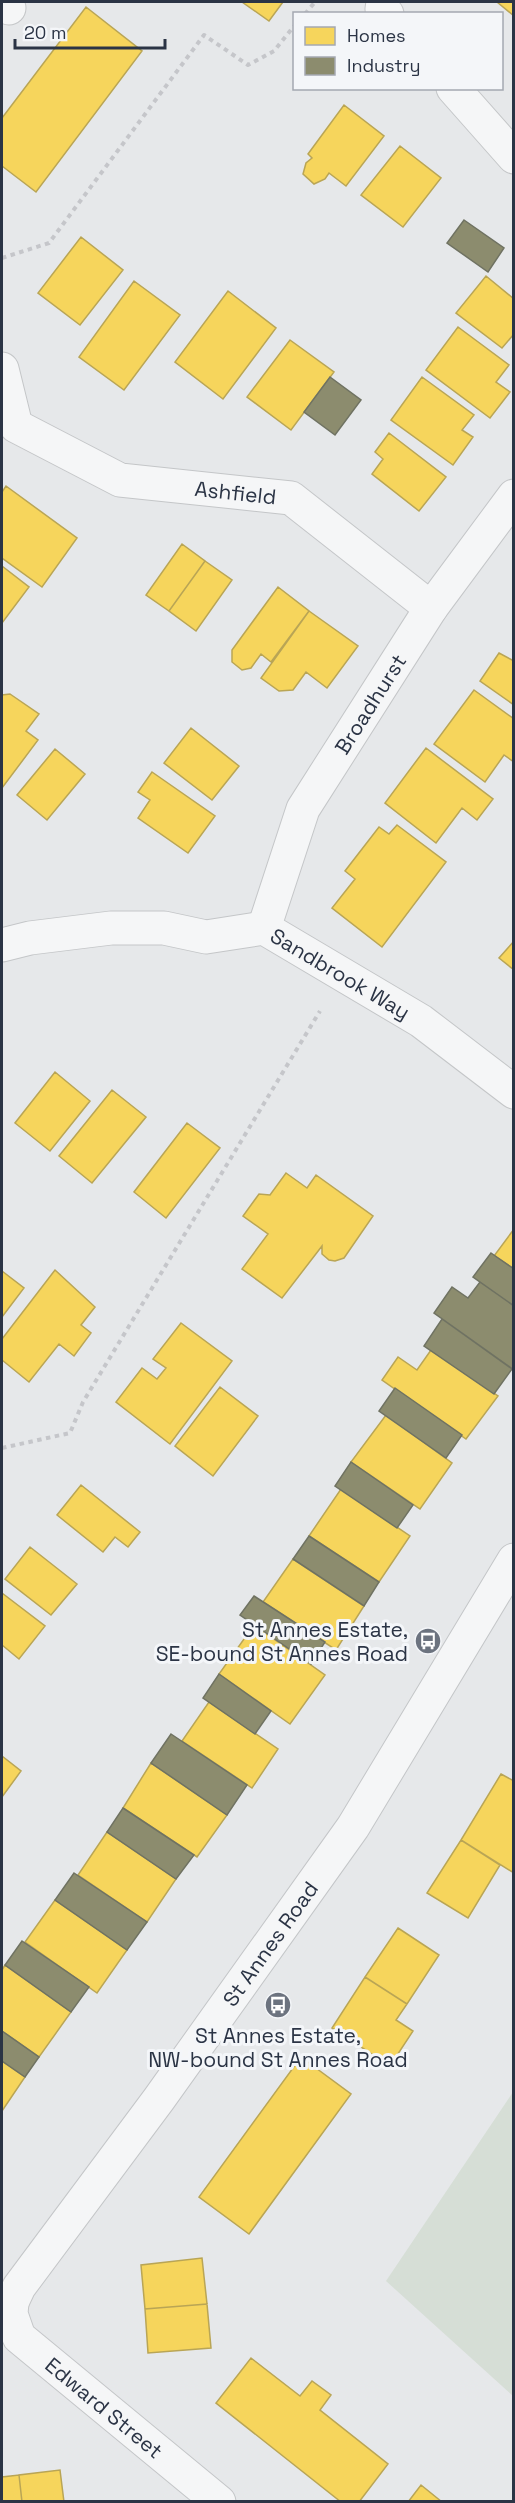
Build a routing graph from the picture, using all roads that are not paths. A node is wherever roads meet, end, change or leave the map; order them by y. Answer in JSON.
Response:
{"nodes":[{"id":1,"x":455,"y":90,"type":"edge"},
{"id":2,"x":513,"y":157,"type":"edge"},
{"id":3,"x":2,"y":369,"type":"edge"},
{"id":4,"x":9,"y":432,"type":"edge"},
{"id":5,"x":513,"y":496,"type":"edge"},
{"id":6,"x":430,"y":608,"type":"junction"},
{"id":7,"x":264,"y":928,"type":"junction"},
{"id":8,"x":2,"y":945,"type":"edge"},
{"id":9,"x":513,"y":1092,"type":"edge"},
{"id":10,"x":513,"y":1560,"type":"edge"},
{"id":11,"x":7,"y":2307,"type":"edge"},
{"id":12,"x":219,"y":2502,"type":"edge"}],
"edges":[{"from":1,"to":2,"type":"street"},
{"from":3,"to":4,"type":"street","name":"Ashfield"},
{"from":4,"to":6,"type":"street","name":"Ashfield"},
{"from":5,"to":6,"type":"street","name":"Broadhurst"},
{"from":6,"to":7,"type":"street","name":"Broadhurst"},
{"from":7,"to":8,"type":"street","name":"Sandbrook Way"},
{"from":7,"to":9,"type":"street","name":"Sandbrook Way"},
{"from":10,"to":11,"type":"street","name":"St Annes Road"},
{"from":11,"to":12,"type":"street","name":"Edward Street"}]}
